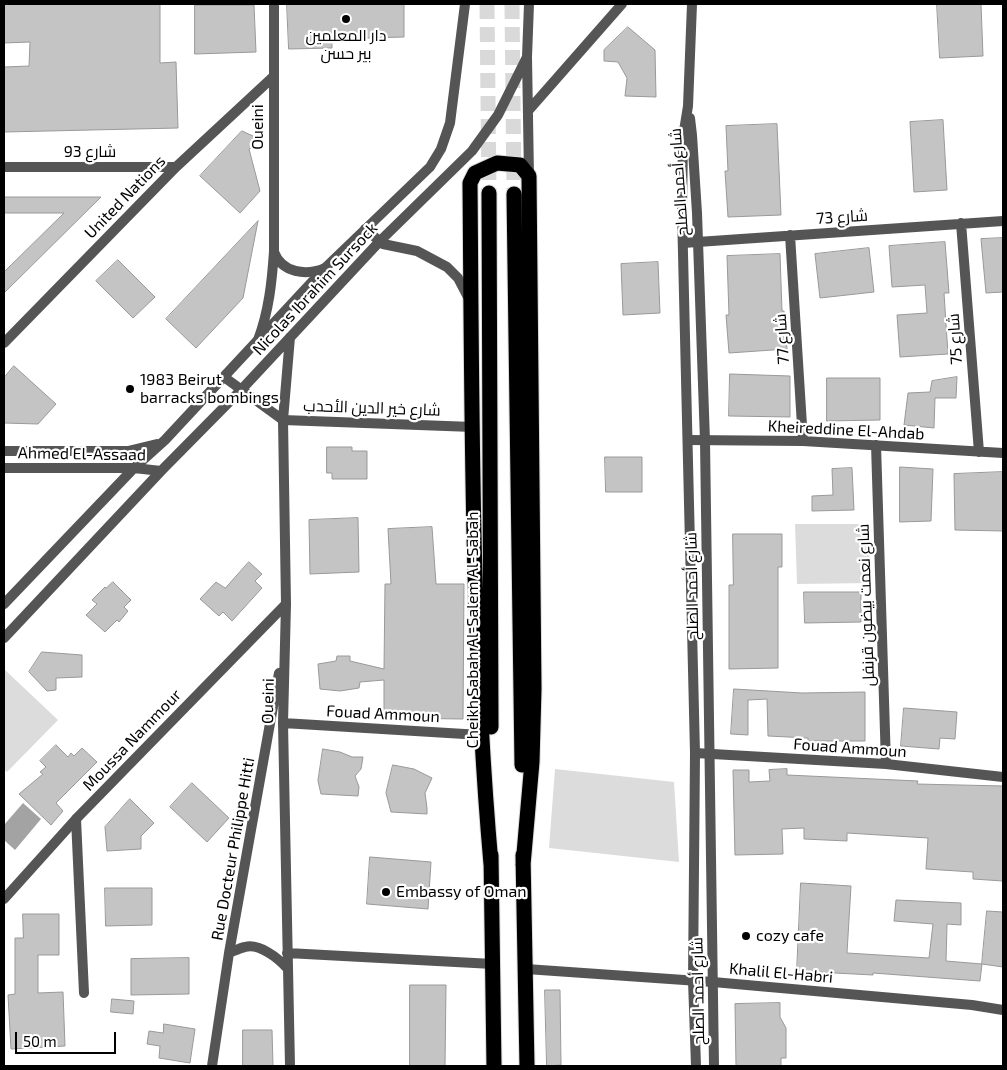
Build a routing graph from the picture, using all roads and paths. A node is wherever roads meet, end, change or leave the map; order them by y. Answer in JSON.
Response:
{"nodes":[{"id":1,"x":274,"y":4,"type":"edge"},
{"id":2,"x":464,"y":4,"type":"edge"},
{"id":3,"x":529,"y":4,"type":"edge"},
{"id":4,"x":622,"y":4,"type":"edge"},
{"id":5,"x":692,"y":4,"type":"edge"},
{"id":6,"x":528,"y":57,"type":"junction"},
{"id":7,"x":273,"y":77,"type":"junction"},
{"id":8,"x":688,"y":106,"type":"junction"},
{"id":9,"x":528,"y":111,"type":"junction"},
{"id":10,"x":4,"y":167,"type":"edge"},
{"id":11,"x":176,"y":167,"type":"junction"},
{"id":12,"x":529,"y":176,"type":"junction"},
{"id":13,"x":489,"y":193,"type":"tunnel mouth"},
{"id":14,"x":514,"y":194,"type":"tunnel mouth"},
{"id":15,"x":1003,"y":221,"type":"edge"},
{"id":16,"x":961,"y":223,"type":"junction"},
{"id":17,"x":365,"y":229,"type":"junction"},
{"id":18,"x":790,"y":236,"type":"junction"},
{"id":19,"x":380,"y":242,"type":"junction"},
{"id":20,"x":698,"y":242,"type":"junction"},
{"id":21,"x":683,"y":243,"type":"junction"},
{"id":22,"x":274,"y":251,"type":"junction"},
{"id":23,"x":325,"y":268,"type":"junction"},
{"id":24,"x":471,"y":302,"type":"junction"},
{"id":25,"x":290,"y":337,"type":"junction"},
{"id":26,"x":258,"y":340,"type":"junction"},
{"id":27,"x":4,"y":343,"type":"edge"},
{"id":28,"x":224,"y":377,"type":"junction"},
{"id":29,"x":242,"y":390,"type":"junction"},
{"id":30,"x":284,"y":420,"type":"junction"},
{"id":31,"x":473,"y":427,"type":"junction"},
{"id":32,"x":165,"y":440,"type":"junction"},
{"id":33,"x":688,"y":440,"type":"junction"},
{"id":34,"x":705,"y":440,"type":"junction"},
{"id":35,"x":803,"y":441,"type":"junction"},
{"id":36,"x":876,"y":445,"type":"junction"},
{"id":37,"x":4,"y":451,"type":"edge"},
{"id":38,"x":979,"y":452,"type":"junction"},
{"id":39,"x":1003,"y":453,"type":"edge"},
{"id":40,"x":4,"y":468,"type":"edge"},
{"id":41,"x":134,"y":468,"type":"junction"},
{"id":42,"x":161,"y":471,"type":"junction"},
{"id":43,"x":4,"y":604,"type":"edge"},
{"id":44,"x":286,"y":604,"type":"junction"},
{"id":45,"x":285,"y":637,"type":"junction"},
{"id":46,"x":4,"y":638,"type":"edge"},
{"id":47,"x":282,"y":723,"type":"junction"},
{"id":48,"x":481,"y":735,"type":"junction"},
{"id":49,"x":694,"y":753,"type":"junction"},
{"id":50,"x":710,"y":753,"type":"junction"},
{"id":51,"x":886,"y":764,"type":"junction"},
{"id":52,"x":1003,"y":777,"type":"edge"},
{"id":53,"x":76,"y":819,"type":"junction"},
{"id":54,"x":491,"y":864,"type":"junction"},
{"id":55,"x":523,"y":865,"type":"junction"},
{"id":56,"x":4,"y":899,"type":"edge"},
{"id":57,"x":230,"y":953,"type":"junction"},
{"id":58,"x":287,"y":953,"type":"junction"},
{"id":59,"x":493,"y":964,"type":"junction"},
{"id":60,"x":287,"y":968,"type":"junction"},
{"id":61,"x":526,"y":969,"type":"junction"},
{"id":62,"x":693,"y":980,"type":"junction"},
{"id":63,"x":713,"y":982,"type":"junction"},
{"id":64,"x":84,"y":994,"type":"dead end"},
{"id":65,"x":1003,"y":1010,"type":"edge"},
{"id":66,"x":212,"y":1066,"type":"edge"},
{"id":67,"x":290,"y":1066,"type":"edge"},
{"id":68,"x":494,"y":1066,"type":"edge"},
{"id":69,"x":527,"y":1066,"type":"edge"},
{"id":70,"x":696,"y":1066,"type":"edge"},
{"id":71,"x":714,"y":1066,"type":"edge"}],
"edges":[{"from":1,"to":7,"type":"street","name":"Oueini"},
{"from":2,"to":17,"type":"street","name":"Nicolas Ibrahim Sursock"},
{"from":3,"to":6,"type":"street"},
{"from":4,"to":9,"type":"street"},
{"from":5,"to":8,"type":"street","name":"شارع أحمد الصلح"},
{"from":6,"to":9,"type":"street"},
{"from":6,"to":19,"type":"street","name":"Nicolas Ibrahim Sursock"},
{"from":7,"to":11,"type":"street","name":"United Nations"},
{"from":7,"to":22,"type":"street","name":"Oueini"},
{"from":8,"to":20,"type":"street","name":"شارع أحمد الصلح"},
{"from":8,"to":21,"type":"street","name":"شارع أحمد الصلح"},
{"from":9,"to":12,"type":"street"},
{"from":10,"to":11,"type":"street","name":"شارع 93"},
{"from":11,"to":27,"type":"street","name":"United Nations"},
{"from":12,"to":24,"type":"highway"},
{"from":12,"to":55,"type":"highway"},
{"from":13,"to":54,"type":"highway","name":"Cheikh Sabah Al-Salem Al-Sabah"},
{"from":14,"to":55,"type":"highway"},
{"from":15,"to":16,"type":"street","name":"شارع 73"},
{"from":16,"to":18,"type":"street","name":"شارع 73"},
{"from":16,"to":38,"type":"street","name":"شارع 75"},
{"from":17,"to":19,"type":"street"},
{"from":17,"to":23,"type":"street","name":"Nicolas Ibrahim Sursock"},
{"from":18,"to":20,"type":"street","name":"شارع 73"},
{"from":18,"to":35,"type":"street","name":"شارع 77"},
{"from":19,"to":24,"type":"street"},
{"from":19,"to":25,"type":"street","name":"Nicolas Ibrahim Sursock"},
{"from":20,"to":21,"type":"street","name":"شارع 73"},
{"from":20,"to":34,"type":"street","name":"شارع أحمد الصلح"},
{"from":21,"to":33,"type":"street","name":"شارع أحمد الصلح"},
{"from":22,"to":23,"type":"street"},
{"from":22,"to":26,"type":"street","name":"Oueini"},
{"from":23,"to":26,"type":"street","name":"Nicolas Ibrahim Sursock"},
{"from":24,"to":31,"type":"highway"},
{"from":25,"to":29,"type":"street","name":"Nicolas Ibrahim Sursock"},
{"from":25,"to":30,"type":"street","name":"Oueini"},
{"from":26,"to":28,"type":"street","name":"Nicolas Ibrahim Sursock"},
{"from":28,"to":29,"type":"street","name":"شارع خير الدين الأحدب"},
{"from":28,"to":32,"type":"street","name":"Nicolas Ibrahim Sursock"},
{"from":29,"to":30,"type":"street","name":"شارع خير الدين الأحدب"},
{"from":29,"to":42,"type":"street","name":"Nicolas Ibrahim Sursock"},
{"from":30,"to":31,"type":"street","name":"شارع خير الدين الأحدب"},
{"from":30,"to":44,"type":"street","name":"Oueini"},
{"from":31,"to":48,"type":"highway"},
{"from":32,"to":37,"type":"street","name":"Ahmed El-Assaad"},
{"from":32,"to":41,"type":"street","name":"Nicolas Ibrahim Sursock"},
{"from":33,"to":34,"type":"street","name":"Kheireddine El-Ahdab"},
{"from":33,"to":49,"type":"street","name":"شارع أحمد الصلح"},
{"from":34,"to":35,"type":"street","name":"Kheireddine El-Ahdab"},
{"from":34,"to":50,"type":"street","name":"شارع أحمد الصلح"},
{"from":35,"to":36,"type":"street","name":"Kheireddine El-Ahdab"},
{"from":36,"to":38,"type":"street","name":"Kheireddine El-Ahdab"},
{"from":36,"to":51,"type":"street","name":"شارع نعمت بيضون قرنفل"},
{"from":38,"to":39,"type":"street","name":"Kheireddine El-Ahdab"},
{"from":40,"to":41,"type":"street","name":"Ahmed El-Assaad"},
{"from":41,"to":42,"type":"street","name":"Ahmed El-Assaad"},
{"from":41,"to":43,"type":"street","name":"Nicolas Ibrahim Sursock"},
{"from":42,"to":46,"type":"street","name":"Nicolas Ibrahim Sursock"},
{"from":44,"to":45,"type":"street","name":"Oueini"},
{"from":44,"to":53,"type":"street","name":"Moussa Nammour"},
{"from":45,"to":47,"type":"street","name":"Oueini"},
{"from":45,"to":57,"type":"street","name":"Rue Docteur Philippe Hitti"},
{"from":47,"to":48,"type":"street","name":"Fouad Ammoun"},
{"from":47,"to":58,"type":"street","name":"Oueini"},
{"from":48,"to":54,"type":"highway"},
{"from":49,"to":50,"type":"street","name":"Fouad Ammoun"},
{"from":49,"to":62,"type":"street","name":"شارع أحمد الصلح"},
{"from":50,"to":51,"type":"street","name":"Fouad Ammoun"},
{"from":50,"to":63,"type":"street","name":"شارع أحمد الصلح"},
{"from":51,"to":52,"type":"street","name":"Fouad Ammoun"},
{"from":53,"to":56,"type":"street","name":"Moussa Nammour"},
{"from":53,"to":64,"type":"street"},
{"from":54,"to":59,"type":"highway","name":"Cheikh Sabah Al-Salem Al-Sabah"},
{"from":55,"to":61,"type":"highway"},
{"from":57,"to":60,"type":"street"},
{"from":57,"to":66,"type":"street","name":"Rue Docteur Philippe Hitti"},
{"from":58,"to":59,"type":"street"},
{"from":58,"to":60,"type":"street","name":"Oueini"},
{"from":59,"to":68,"type":"highway","name":"Cheikh Sabah Al-Salem Al-Sabah"},
{"from":60,"to":67,"type":"street","name":"Oueini"},
{"from":61,"to":62,"type":"street","name":"Khalil El-Habri"},
{"from":61,"to":69,"type":"highway"},
{"from":62,"to":63,"type":"street","name":"Khalil El-Habri"},
{"from":62,"to":70,"type":"street","name":"شارع أحمد الصلح"},
{"from":63,"to":65,"type":"street","name":"Khalil El-Habri"},
{"from":63,"to":71,"type":"street","name":"شارع أحمد الصلح"}]}
